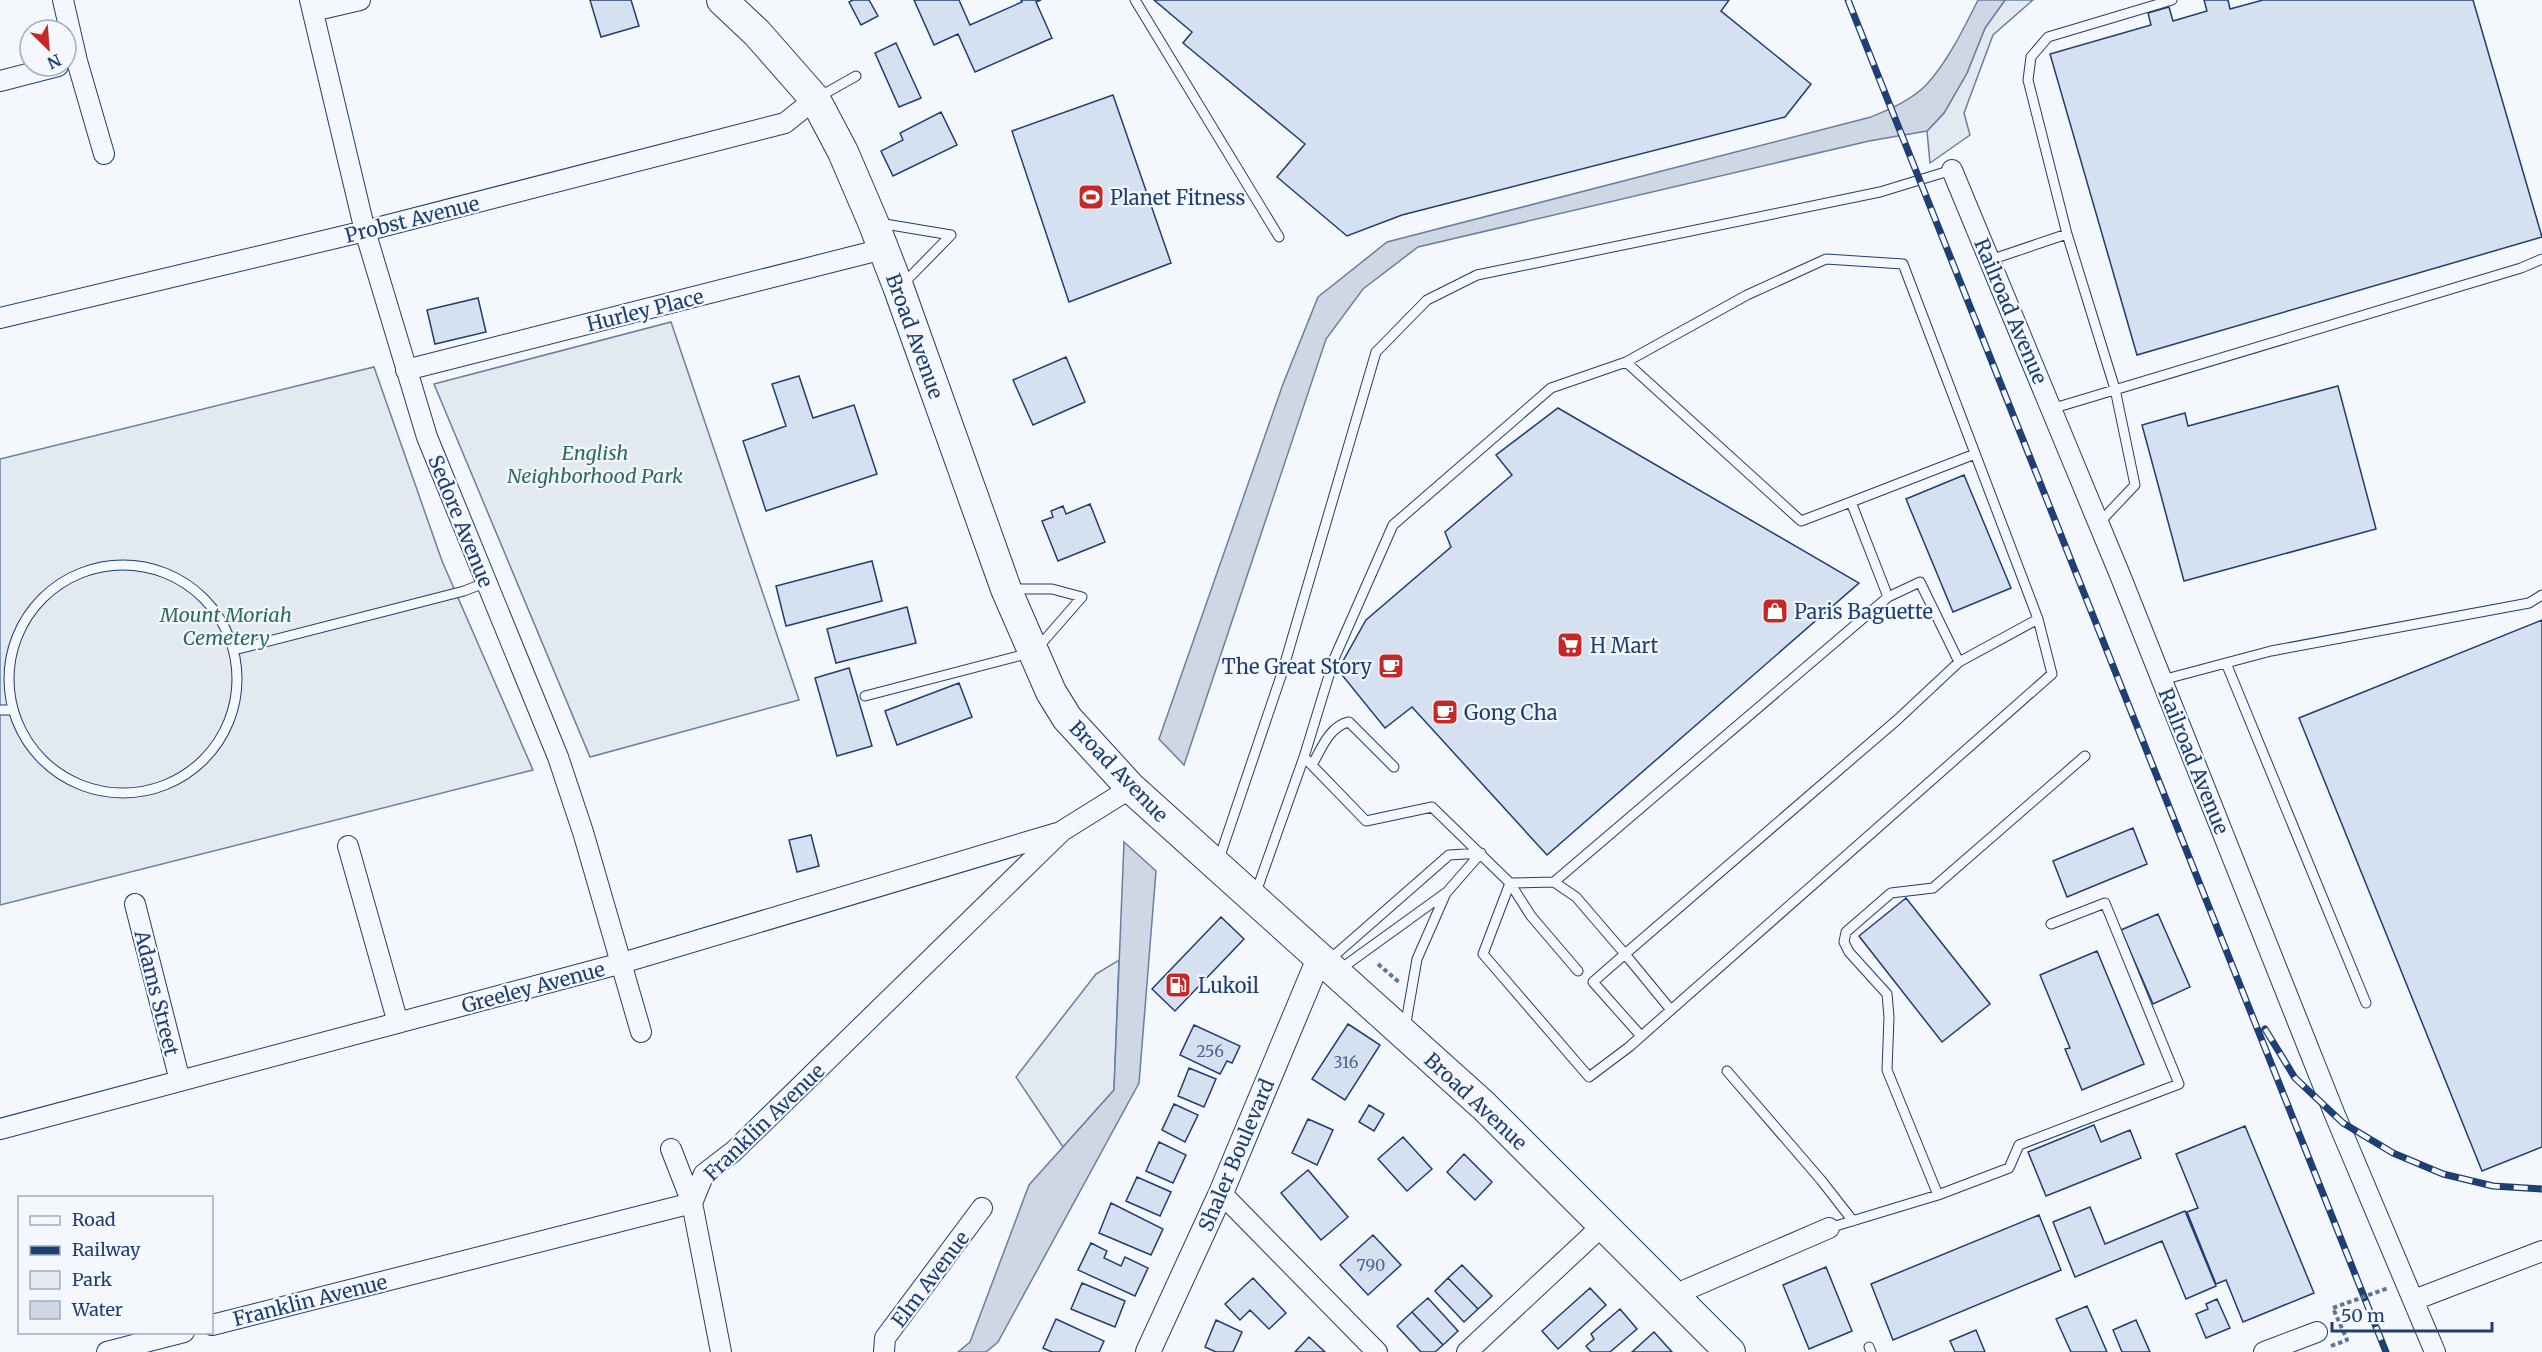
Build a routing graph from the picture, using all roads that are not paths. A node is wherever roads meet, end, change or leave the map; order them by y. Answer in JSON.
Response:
{"nodes":[{"id":1,"x":63,"y":0,"type":"edge"},
{"id":2,"x":360,"y":0,"type":"edge"},
{"id":3,"x":722,"y":0,"type":"edge"},
{"id":4,"x":1135,"y":0,"type":"edge"},
{"id":5,"x":2172,"y":0,"type":"edge"},
{"id":6,"x":312,"y":6,"type":"edge"},
{"id":7,"x":64,"y":18,"type":"edge"},
{"id":8,"x":18,"y":76,"type":"edge"},
{"id":9,"x":856,"y":76,"type":"dead end"},
{"id":10,"x":73,"y":78,"type":"edge"},
{"id":11,"x":0,"y":81,"type":"edge"},
{"id":12,"x":815,"y":99,"type":"junction"},
{"id":13,"x":104,"y":154,"type":"dead end"},
{"id":14,"x":1952,"y":170,"type":"joint"},
{"id":15,"x":365,"y":231,"type":"junction"},
{"id":16,"x":2067,"y":234,"type":"junction"},
{"id":17,"x":878,"y":235,"type":"junction"},
{"id":18,"x":1279,"y":237,"type":"dead end"},
{"id":19,"x":2542,"y":259,"type":"edge"},
{"id":20,"x":1990,"y":260,"type":"junction"},
{"id":21,"x":899,"y":289,"type":"junction"},
{"id":22,"x":0,"y":318,"type":"edge"},
{"id":23,"x":1626,"y":362,"type":"junction"},
{"id":24,"x":406,"y":370,"type":"junction"},
{"id":25,"x":2115,"y":389,"type":"junction"},
{"id":26,"x":2051,"y":408,"type":"junction"},
{"id":27,"x":1975,"y":454,"type":"junction"},
{"id":28,"x":1851,"y":502,"type":"junction"},
{"id":29,"x":2099,"y":523,"type":"junction"},
{"id":30,"x":487,"y":582,"type":"junction"},
{"id":31,"x":1006,"y":589,"type":"junction"},
{"id":32,"x":2542,"y":595,"type":"edge"},
{"id":33,"x":1888,"y":597,"type":"junction"},
{"id":34,"x":2038,"y":619,"type":"junction"},
{"id":35,"x":234,"y":650,"type":"junction"},
{"id":36,"x":1034,"y":652,"type":"junction"},
{"id":37,"x":1959,"y":662,"type":"junction"},
{"id":38,"x":2226,"y":663,"type":"junction"},
{"id":39,"x":2162,"y":680,"type":"junction"},
{"id":40,"x":865,"y":696,"type":"dead end"},
{"id":41,"x":0,"y":710,"type":"edge"},
{"id":42,"x":13,"y":710,"type":"junction"},
{"id":43,"x":2085,"y":756,"type":"dead end"},
{"id":44,"x":1304,"y":757,"type":"junction"},
{"id":45,"x":1312,"y":765,"type":"junction"},
{"id":46,"x":1394,"y":767,"type":"dead end"},
{"id":47,"x":1131,"y":788,"type":"junction"},
{"id":48,"x":1062,"y":831,"type":"junction"},
{"id":49,"x":348,"y":846,"type":"dead end"},
{"id":50,"x":1481,"y":853,"type":"junction"},
{"id":51,"x":1217,"y":865,"type":"junction"},
{"id":52,"x":1554,"y":882,"type":"junction"},
{"id":53,"x":1510,"y":883,"type":"junction"},
{"id":54,"x":1447,"y":892,"type":"junction"},
{"id":55,"x":1254,"y":897,"type":"junction"},
{"id":56,"x":135,"y":904,"type":"dead end"},
{"id":57,"x":2052,"y":924,"type":"dead end"},
{"id":58,"x":1625,"y":954,"type":"junction"},
{"id":59,"x":622,"y":963,"type":"junction"},
{"id":60,"x":1328,"y":963,"type":"junction"},
{"id":61,"x":1578,"y":972,"type":"dead end"},
{"id":62,"x":2366,"y":1003,"type":"dead end"},
{"id":63,"x":1671,"y":1010,"type":"junction"},
{"id":64,"x":398,"y":1023,"type":"junction"},
{"id":65,"x":641,"y":1032,"type":"dead end"},
{"id":66,"x":1404,"y":1034,"type":"junction"},
{"id":67,"x":1641,"y":1036,"type":"junction"},
{"id":68,"x":1727,"y":1071,"type":"dead end"},
{"id":69,"x":180,"y":1082,"type":"junction"},
{"id":70,"x":0,"y":1130,"type":"edge"},
{"id":71,"x":671,"y":1149,"type":"dead end"},
{"id":72,"x":1221,"y":1193,"type":"junction"},
{"id":73,"x":1938,"y":1195,"type":"junction"},
{"id":74,"x":692,"y":1203,"type":"junction"},
{"id":75,"x":982,"y":1208,"type":"dead end"},
{"id":76,"x":1853,"y":1221,"type":"junction"},
{"id":77,"x":1602,"y":1226,"type":"junction"},
{"id":78,"x":1829,"y":1228,"type":"joint"},
{"id":79,"x":2542,"y":1251,"type":"edge"},
{"id":80,"x":1674,"y":1294,"type":"junction"},
{"id":81,"x":2414,"y":1300,"type":"junction"},
{"id":82,"x":213,"y":1325,"type":"edge"},
{"id":83,"x":2317,"y":1332,"type":"dead end"},
{"id":84,"x":176,"y":1334,"type":"edge"},
{"id":85,"x":107,"y":1352,"type":"edge"},
{"id":86,"x":721,"y":1352,"type":"edge"},
{"id":87,"x":884,"y":1352,"type":"edge"},
{"id":88,"x":1148,"y":1352,"type":"edge"},
{"id":89,"x":1377,"y":1352,"type":"edge"},
{"id":90,"x":1467,"y":1352,"type":"edge"},
{"id":91,"x":1730,"y":1352,"type":"edge"},
{"id":92,"x":2264,"y":1352,"type":"edge"},
{"id":93,"x":2435,"y":1352,"type":"edge"}],
"edges":[{"from":1,"to":7,"type":"street"},
{"from":2,"to":6,"type":"street"},
{"from":3,"to":12,"type":"main road","name":"Broad Avenue"},
{"from":4,"to":18,"type":"lane"},
{"from":5,"to":16,"type":"lane"},
{"from":6,"to":15,"type":"street","name":"Sedore Avenue"},
{"from":8,"to":11,"type":"street"},
{"from":9,"to":12,"type":"lane"},
{"from":10,"to":13,"type":"street"},
{"from":12,"to":15,"type":"street","name":"Probst Avenue"},
{"from":12,"to":17,"type":"main road","name":"Broad Avenue"},
{"from":14,"to":20,"type":"street","name":"Railroad Avenue"},
{"from":14,"to":51,"type":"lane"},
{"from":15,"to":22,"type":"street","name":"Probst Avenue"},
{"from":15,"to":24,"type":"street","name":"Sedore Avenue"},
{"from":16,"to":20,"type":"lane"},
{"from":16,"to":25,"type":"lane"},
{"from":17,"to":21,"type":"main road","name":"Broad Avenue"},
{"from":17,"to":21,"type":"lane"},
{"from":17,"to":24,"type":"street","name":"Hurley Place"},
{"from":19,"to":25,"type":"lane"},
{"from":20,"to":26,"type":"street","name":"Railroad Avenue"},
{"from":21,"to":31,"type":"main road","name":"Broad Avenue"},
{"from":23,"to":27,"type":"lane"},
{"from":23,"to":28,"type":"lane"},
{"from":23,"to":44,"type":"lane"},
{"from":24,"to":30,"type":"street","name":"Sedore Avenue"},
{"from":25,"to":26,"type":"lane"},
{"from":25,"to":29,"type":"lane"},
{"from":26,"to":29,"type":"street","name":"Railroad Avenue"},
{"from":27,"to":28,"type":"lane"},
{"from":27,"to":34,"type":"lane"},
{"from":28,"to":33,"type":"lane"},
{"from":29,"to":39,"type":"street","name":"Railroad Avenue"},
{"from":30,"to":35,"type":"lane"},
{"from":30,"to":59,"type":"street","name":"Sedore Avenue"},
{"from":31,"to":36,"type":"main road","name":"Broad Avenue"},
{"from":31,"to":36,"type":"lane"},
{"from":32,"to":38,"type":"lane"},
{"from":33,"to":37,"type":"lane"},
{"from":33,"to":52,"type":"lane"},
{"from":34,"to":37,"type":"lane"},
{"from":34,"to":63,"type":"lane"},
{"from":35,"to":42,"type":"lane"},
{"from":35,"to":42,"type":"lane"},
{"from":36,"to":40,"type":"lane"},
{"from":36,"to":47,"type":"main road","name":"Broad Avenue"},
{"from":37,"to":58,"type":"lane"},
{"from":38,"to":39,"type":"lane"},
{"from":38,"to":62,"type":"lane"},
{"from":39,"to":81,"type":"street","name":"Railroad Avenue"},
{"from":41,"to":42,"type":"lane"},
{"from":43,"to":73,"type":"lane"},
{"from":44,"to":45,"type":"lane"},
{"from":44,"to":55,"type":"lane"},
{"from":45,"to":46,"type":"lane"},
{"from":45,"to":50,"type":"lane"},
{"from":47,"to":48,"type":"street","name":"Franklin Avenue"},
{"from":47,"to":51,"type":"main road","name":"Broad Avenue"},
{"from":48,"to":59,"type":"street","name":"Greeley Avenue"},
{"from":48,"to":74,"type":"street","name":"Franklin Avenue"},
{"from":49,"to":64,"type":"street"},
{"from":50,"to":53,"type":"lane"},
{"from":50,"to":54,"type":"lane"},
{"from":50,"to":60,"type":"lane"},
{"from":51,"to":55,"type":"main road","name":"Broad Avenue"},
{"from":52,"to":53,"type":"lane"},
{"from":52,"to":58,"type":"lane"},
{"from":53,"to":61,"type":"lane"},
{"from":53,"to":67,"type":"lane"},
{"from":54,"to":60,"type":"lane"},
{"from":54,"to":66,"type":"lane"},
{"from":55,"to":60,"type":"main road","name":"Broad Avenue"},
{"from":56,"to":69,"type":"street","name":"Adams Street"},
{"from":57,"to":73,"type":"lane"},
{"from":58,"to":63,"type":"lane"},
{"from":58,"to":67,"type":"lane"},
{"from":59,"to":64,"type":"street","name":"Greeley Avenue"},
{"from":59,"to":65,"type":"street","name":"Sedore Avenue"},
{"from":60,"to":66,"type":"main road","name":"Broad Avenue"},
{"from":60,"to":72,"type":"street","name":"Shaler Boulevard"},
{"from":63,"to":67,"type":"lane"},
{"from":64,"to":69,"type":"street","name":"Greeley Avenue"},
{"from":66,"to":77,"type":"main road","name":"Broad Avenue"},
{"from":68,"to":76,"type":"lane"},
{"from":69,"to":70,"type":"street","name":"Greeley Avenue"},
{"from":71,"to":74,"type":"street"},
{"from":72,"to":88,"type":"street","name":"Shaler Boulevard"},
{"from":72,"to":89,"type":"street"},
{"from":73,"to":76,"type":"lane"},
{"from":74,"to":82,"type":"street","name":"Franklin Avenue"},
{"from":74,"to":86,"type":"street"},
{"from":75,"to":87,"type":"street","name":"Elm Avenue"},
{"from":76,"to":78,"type":"lane"},
{"from":77,"to":80,"type":"main road","name":"Broad Avenue"},
{"from":77,"to":90,"type":"street"},
{"from":78,"to":80,"type":"street"},
{"from":79,"to":81,"type":"street"},
{"from":80,"to":91,"type":"main road","name":"Broad Avenue"},
{"from":81,"to":93,"type":"street","name":"Railroad Avenue"},
{"from":83,"to":92,"type":"street"},
{"from":84,"to":85,"type":"street"}]}
